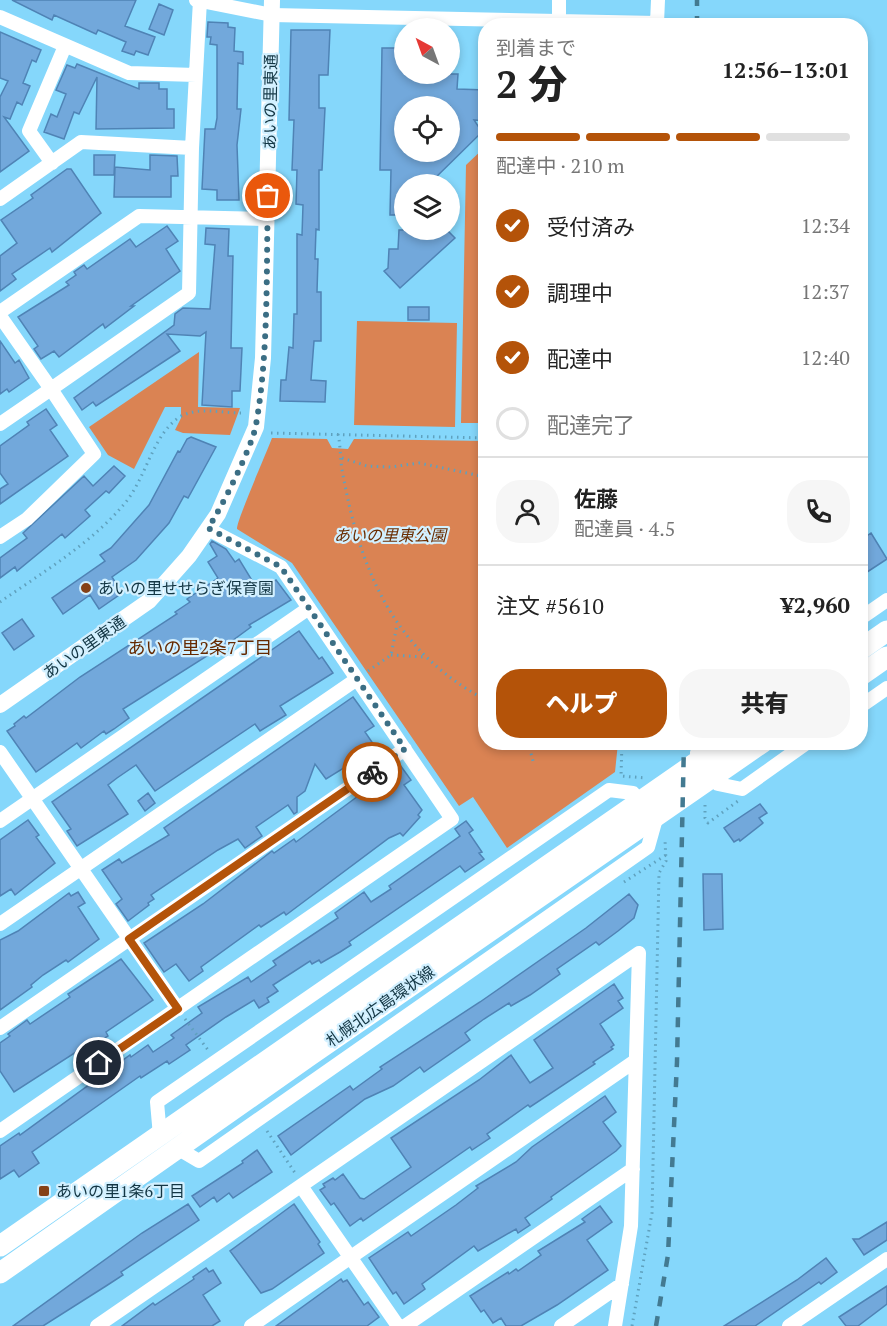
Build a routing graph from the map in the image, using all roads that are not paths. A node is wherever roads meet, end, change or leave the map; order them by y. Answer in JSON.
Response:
{"nodes":[{"id":1,"x":559,"y":0,"type":"edge"},
{"id":2,"x":658,"y":0,"type":"edge"},
{"id":3,"x":199,"y":1,"type":"edge"},
{"id":4,"x":272,"y":7,"type":"edge"},
{"id":5,"x":0,"y":17,"type":"edge"},
{"id":6,"x":482,"y":18,"type":"edge"},
{"id":7,"x":559,"y":18,"type":"edge"},
{"id":8,"x":657,"y":18,"type":"edge"},
{"id":9,"x":65,"y":46,"type":"junction"},
{"id":10,"x":196,"y":75,"type":"junction"},
{"id":11,"x":192,"y":148,"type":"junction"},
{"id":12,"x":52,"y":163,"type":"junction"},
{"id":13,"x":0,"y":199,"type":"edge"},
{"id":14,"x":192,"y":219,"type":"junction"},
{"id":15,"x":267,"y":219,"type":"junction"},
{"id":16,"x":0,"y":314,"type":"edge"},
{"id":17,"x":51,"y":390,"type":"junction"},
{"id":18,"x":0,"y":424,"type":"edge"},
{"id":19,"x":208,"y":528,"type":"junction"},
{"id":20,"x":0,"y":537,"type":"edge"},
{"id":21,"x":887,"y":600,"type":"edge"},
{"id":22,"x":309,"y":608,"type":"junction"},
{"id":23,"x":868,"y":613,"type":"edge"},
{"id":24,"x":887,"y":631,"type":"edge"},
{"id":25,"x":868,"y":644,"type":"edge"},
{"id":26,"x":887,"y":657,"type":"edge"},
{"id":27,"x":868,"y":670,"type":"edge"},
{"id":28,"x":362,"y":675,"type":"junction"},
{"id":29,"x":887,"y":688,"type":"edge"},
{"id":30,"x":868,"y":701,"type":"edge"},
{"id":31,"x":0,"y":705,"type":"edge"},
{"id":32,"x":405,"y":749,"type":"junction"},
{"id":33,"x":698,"y":750,"type":"edge"},
{"id":34,"x":714,"y":750,"type":"edge"},
{"id":35,"x":751,"y":750,"type":"edge"},
{"id":36,"x":797,"y":750,"type":"edge"},
{"id":37,"x":0,"y":752,"type":"edge"},
{"id":38,"x":31,"y":800,"type":"junction"},
{"id":39,"x":0,"y":821,"type":"edge"},
{"id":40,"x":79,"y":870,"type":"junction"},
{"id":41,"x":0,"y":924,"type":"edge"},
{"id":42,"x":129,"y":939,"type":"junction"},
{"id":43,"x":180,"y":1012,"type":"junction"},
{"id":44,"x":0,"y":1028,"type":"edge"},
{"id":45,"x":635,"y":1061,"type":"junction"},
{"id":46,"x":0,"y":1131,"type":"edge"},
{"id":47,"x":160,"y":1136,"type":"junction"},
{"id":48,"x":177,"y":1148,"type":"junction"},
{"id":49,"x":633,"y":1169,"type":"junction"},
{"id":50,"x":299,"y":1180,"type":"junction"},
{"id":51,"x":0,"y":1246,"type":"edge"},
{"id":52,"x":350,"y":1257,"type":"junction"},
{"id":53,"x":887,"y":1258,"type":"edge"},
{"id":54,"x":0,"y":1273,"type":"edge"},
{"id":55,"x":622,"y":1284,"type":"junction"},
{"id":56,"x":97,"y":1326,"type":"edge"},
{"id":57,"x":251,"y":1326,"type":"edge"},
{"id":58,"x":398,"y":1326,"type":"edge"},
{"id":59,"x":405,"y":1326,"type":"edge"},
{"id":60,"x":561,"y":1326,"type":"edge"},
{"id":61,"x":615,"y":1326,"type":"edge"},
{"id":62,"x":789,"y":1326,"type":"edge"}],
"edges":[{"from":1,"to":7,"type":"street"},
{"from":2,"to":8,"type":"street"},
{"from":3,"to":4,"type":"street"},
{"from":3,"to":10,"type":"street"},
{"from":4,"to":6,"type":"street"},
{"from":4,"to":15,"type":"street","name":"あいの里東通"},
{"from":5,"to":9,"type":"street"},
{"from":9,"to":10,"type":"street"},
{"from":9,"to":12,"type":"street"},
{"from":10,"to":11,"type":"street"},
{"from":11,"to":12,"type":"street"},
{"from":11,"to":14,"type":"street"},
{"from":12,"to":13,"type":"street"},
{"from":14,"to":15,"type":"street"},
{"from":14,"to":16,"type":"street"},
{"from":14,"to":17,"type":"street"},
{"from":15,"to":19,"type":"street","name":"あいの里東通"},
{"from":16,"to":17,"type":"street"},
{"from":17,"to":18,"type":"street"},
{"from":17,"to":20,"type":"street"},
{"from":19,"to":22,"type":"street"},
{"from":19,"to":31,"type":"street","name":"あいの里東通"},
{"from":21,"to":23,"type":"street"},
{"from":22,"to":28,"type":"street"},
{"from":22,"to":38,"type":"street"},
{"from":24,"to":25,"type":"main road"},
{"from":26,"to":27,"type":"main road"},
{"from":28,"to":32,"type":"street"},
{"from":28,"to":40,"type":"street"},
{"from":29,"to":30,"type":"street"},
{"from":32,"to":42,"type":"street"},
{"from":32,"to":43,"type":"street"},
{"from":33,"to":36,"type":"street"},
{"from":34,"to":47,"type":"main road","name":"札幌北広島環状線"},
{"from":35,"to":48,"type":"main road","name":"札幌北広島環状線"},
{"from":37,"to":38,"type":"street"},
{"from":38,"to":39,"type":"street"},
{"from":38,"to":40,"type":"street"},
{"from":40,"to":41,"type":"street"},
{"from":40,"to":42,"type":"street"},
{"from":42,"to":43,"type":"street"},
{"from":42,"to":44,"type":"street"},
{"from":43,"to":46,"type":"street"},
{"from":45,"to":49,"type":"street"},
{"from":45,"to":50,"type":"street"},
{"from":45,"to":52,"type":"street"},
{"from":47,"to":48,"type":"street"},
{"from":47,"to":51,"type":"main road","name":"札幌北広島環状線"},
{"from":48,"to":54,"type":"main road","name":"札幌北広島環状線"},
{"from":49,"to":55,"type":"street"},
{"from":49,"to":59,"type":"street"},
{"from":50,"to":52,"type":"street"},
{"from":50,"to":56,"type":"street"},
{"from":52,"to":57,"type":"street"},
{"from":52,"to":58,"type":"street"},
{"from":53,"to":62,"type":"street"},
{"from":55,"to":60,"type":"street"},
{"from":55,"to":61,"type":"street"}]}
